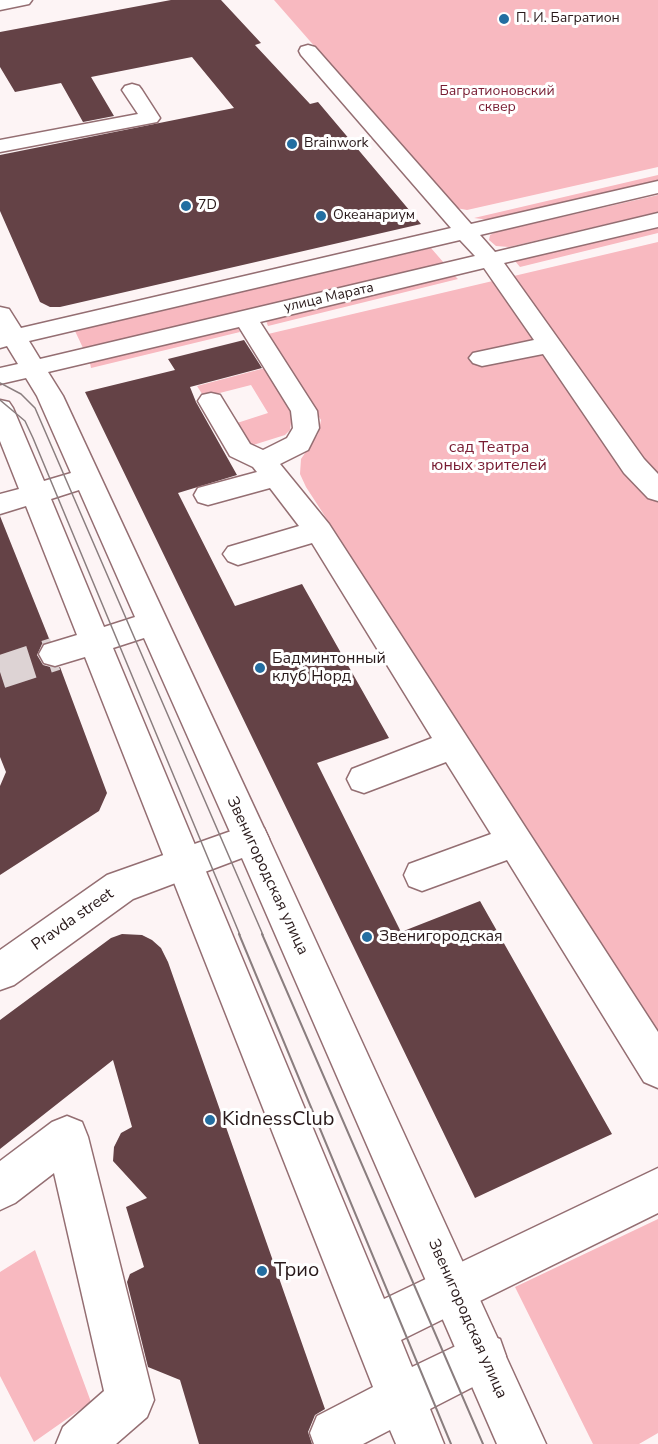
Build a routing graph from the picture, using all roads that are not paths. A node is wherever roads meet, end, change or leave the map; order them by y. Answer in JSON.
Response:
{"nodes":[{"id":1,"x":22,"y":0,"type":"edge"},
{"id":2,"x":0,"y":4,"type":"edge"},
{"id":3,"x":308,"y":51,"type":"dead end"},
{"id":4,"x":132,"y":90,"type":"dead end"},
{"id":5,"x":0,"y":146,"type":"edge"},
{"id":6,"x":658,"y":187,"type":"edge"},
{"id":7,"x":658,"y":220,"type":"edge"},
{"id":8,"x":466,"y":232,"type":"junction"},
{"id":9,"x":490,"y":260,"type":"junction"},
{"id":10,"x":0,"y":314,"type":"edge"},
{"id":11,"x":246,"y":318,"type":"junction"},
{"id":12,"x":7,"y":339,"type":"edge"},
{"id":13,"x":548,"y":345,"type":"junction"},
{"id":14,"x":482,"y":358,"type":"dead end"},
{"id":15,"x":35,"y":368,"type":"junction"},
{"id":16,"x":0,"y":376,"type":"edge"},
{"id":17,"x":211,"y":401,"type":"dead end"},
{"id":18,"x":0,"y":408,"type":"edge"},
{"id":19,"x":269,"y":469,"type":"junction"},
{"id":20,"x":87,"y":478,"type":"junction"},
{"id":21,"x":655,"y":483,"type":"edge"},
{"id":22,"x":35,"y":494,"type":"junction"},
{"id":23,"x":208,"y":495,"type":"dead end"},
{"id":24,"x":0,"y":504,"type":"edge"},
{"id":25,"x":319,"y":531,"type":"junction"},
{"id":26,"x":238,"y":554,"type":"dead end"},
{"id":27,"x":153,"y":623,"type":"junction"},
{"id":28,"x":95,"y":642,"type":"junction"},
{"id":29,"x":55,"y":654,"type":"tunnel mouth"},
{"id":30,"x":455,"y":744,"type":"junction"},
{"id":31,"x":364,"y":779,"type":"dead end"},
{"id":32,"x":251,"y":839,"type":"junction"},
{"id":33,"x":516,"y":841,"type":"junction"},
{"id":34,"x":185,"y":863,"type":"junction"},
{"id":35,"x":422,"y":875,"type":"dead end"},
{"id":36,"x":0,"y":972,"type":"edge"},
{"id":37,"x":658,"y":1068,"type":"edge"},
{"id":38,"x":0,"y":1188,"type":"edge"},
{"id":39,"x":658,"y":1190,"type":"edge"},
{"id":40,"x":455,"y":1289,"type":"junction"},
{"id":41,"x":373,"y":1329,"type":"junction"},
{"id":42,"x":483,"y":1356,"type":"junction"},
{"id":43,"x":401,"y":1398,"type":"junction"},
{"id":44,"x":334,"y":1433,"type":"dead end"},
{"id":45,"x":80,"y":1444,"type":"edge"},
{"id":46,"x":420,"y":1444,"type":"edge"},
{"id":47,"x":522,"y":1444,"type":"edge"}],
"edges":[{"from":1,"to":2,"type":"street"},
{"from":3,"to":8,"type":"street"},
{"from":4,"to":5,"type":"street"},
{"from":6,"to":8,"type":"street"},
{"from":7,"to":9,"type":"street","name":"улица Марата"},
{"from":8,"to":9,"type":"street"},
{"from":8,"to":12,"type":"street"},
{"from":9,"to":11,"type":"street","name":"улица Марата"},
{"from":9,"to":13,"type":"street"},
{"from":10,"to":12,"type":"street","name":"Звенигородская улица"},
{"from":11,"to":15,"type":"street","name":"улица Марата"},
{"from":11,"to":19,"type":"street"},
{"from":12,"to":15,"type":"street","name":"Звенигородская улица"},
{"from":13,"to":14,"type":"street"},
{"from":13,"to":21,"type":"street"},
{"from":15,"to":16,"type":"street","name":"улица Марата"},
{"from":15,"to":20,"type":"street","name":"Звенигородская улица"},
{"from":17,"to":19,"type":"street"},
{"from":18,"to":22,"type":"street"},
{"from":19,"to":23,"type":"street"},
{"from":19,"to":25,"type":"street"},
{"from":20,"to":22,"type":"street"},
{"from":20,"to":27,"type":"street","name":"Звенигородская улица"},
{"from":22,"to":24,"type":"street"},
{"from":22,"to":28,"type":"street"},
{"from":25,"to":26,"type":"street"},
{"from":25,"to":30,"type":"street"},
{"from":27,"to":28,"type":"street"},
{"from":27,"to":32,"type":"street","name":"Звенигородская улица"},
{"from":28,"to":29,"type":"street"},
{"from":28,"to":34,"type":"street"},
{"from":30,"to":31,"type":"street"},
{"from":30,"to":33,"type":"street"},
{"from":32,"to":34,"type":"street","name":"Pravda street"},
{"from":32,"to":40,"type":"street","name":"Звенигородская улица"},
{"from":33,"to":35,"type":"street"},
{"from":33,"to":37,"type":"street"},
{"from":34,"to":36,"type":"street","name":"Pravda street"},
{"from":34,"to":41,"type":"street"},
{"from":38,"to":45,"type":"street"},
{"from":39,"to":40,"type":"street"},
{"from":40,"to":41,"type":"street"},
{"from":40,"to":42,"type":"street","name":"Звенигородская улица"},
{"from":41,"to":43,"type":"street"},
{"from":42,"to":43,"type":"street"},
{"from":42,"to":47,"type":"street","name":"Звенигородская улица"},
{"from":43,"to":44,"type":"street"},
{"from":43,"to":46,"type":"street"}]}
